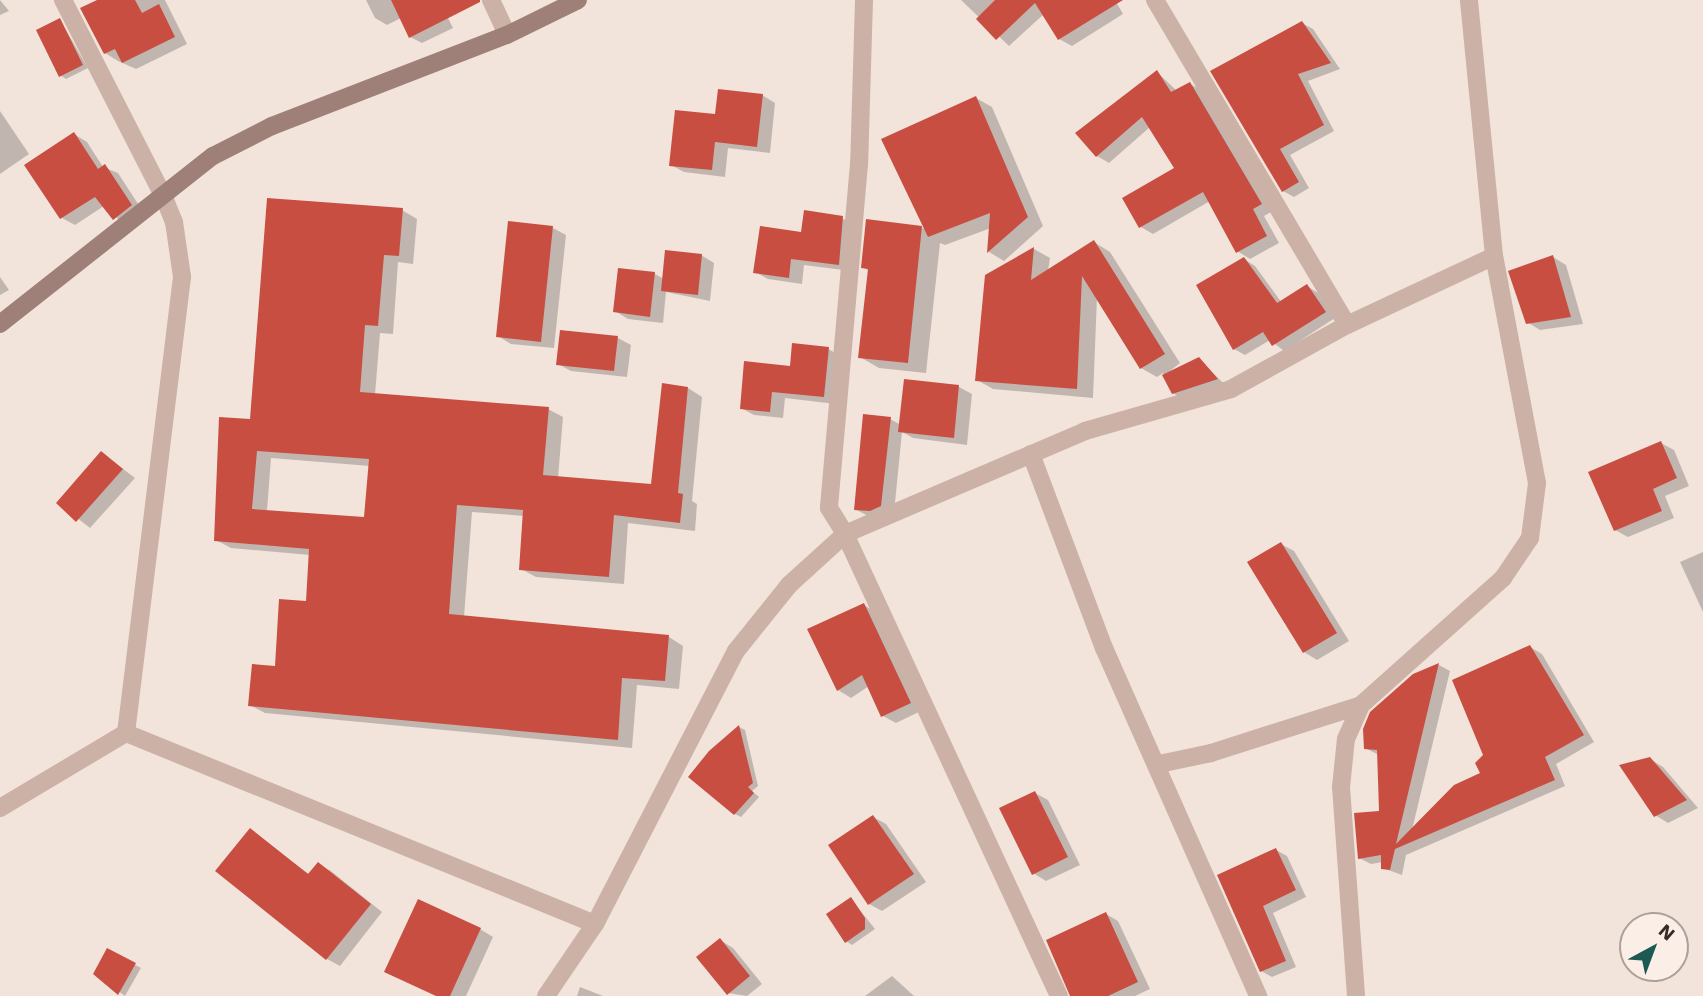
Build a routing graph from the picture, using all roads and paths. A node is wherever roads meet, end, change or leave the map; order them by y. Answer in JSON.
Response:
{"nodes":[{"id":1,"x":62,"y":0,"type":"edge"},
{"id":2,"x":491,"y":0,"type":"edge"},
{"id":3,"x":578,"y":0,"type":"edge"},
{"id":4,"x":864,"y":0,"type":"edge"},
{"id":5,"x":1155,"y":0,"type":"edge"},
{"id":6,"x":1469,"y":0,"type":"edge"},
{"id":7,"x":508,"y":35,"type":"junction"},
{"id":8,"x":163,"y":195,"type":"junction"},
{"id":9,"x":1494,"y":256,"type":"junction"},
{"id":10,"x":0,"y":324,"type":"edge"},
{"id":11,"x":1347,"y":325,"type":"junction"},
{"id":12,"x":1031,"y":454,"type":"junction"},
{"id":13,"x":845,"y":534,"type":"junction"},
{"id":14,"x":1361,"y":705,"type":"junction"},
{"id":15,"x":126,"y":733,"type":"junction"},
{"id":16,"x":1159,"y":764,"type":"junction"},
{"id":17,"x":0,"y":808,"type":"edge"},
{"id":18,"x":595,"y":924,"type":"junction"},
{"id":19,"x":546,"y":996,"type":"edge"},
{"id":20,"x":1059,"y":996,"type":"edge"},
{"id":21,"x":1258,"y":996,"type":"edge"},
{"id":22,"x":1356,"y":996,"type":"edge"}],
"edges":[{"from":1,"to":8,"type":"street"},
{"from":2,"to":7,"type":"street"},
{"from":3,"to":7,"type":"street"},
{"from":4,"to":13,"type":"street"},
{"from":5,"to":11,"type":"street"},
{"from":6,"to":9,"type":"street"},
{"from":7,"to":8,"type":"street"},
{"from":8,"to":10,"type":"street"},
{"from":8,"to":15,"type":"street"},
{"from":9,"to":11,"type":"street"},
{"from":9,"to":14,"type":"street"},
{"from":11,"to":12,"type":"street"},
{"from":12,"to":13,"type":"street"},
{"from":12,"to":16,"type":"street"},
{"from":13,"to":18,"type":"street"},
{"from":13,"to":20,"type":"street"},
{"from":14,"to":16,"type":"street"},
{"from":14,"to":22,"type":"street"},
{"from":15,"to":17,"type":"street"},
{"from":15,"to":18,"type":"street"},
{"from":16,"to":21,"type":"street"},
{"from":18,"to":19,"type":"street"}]}
